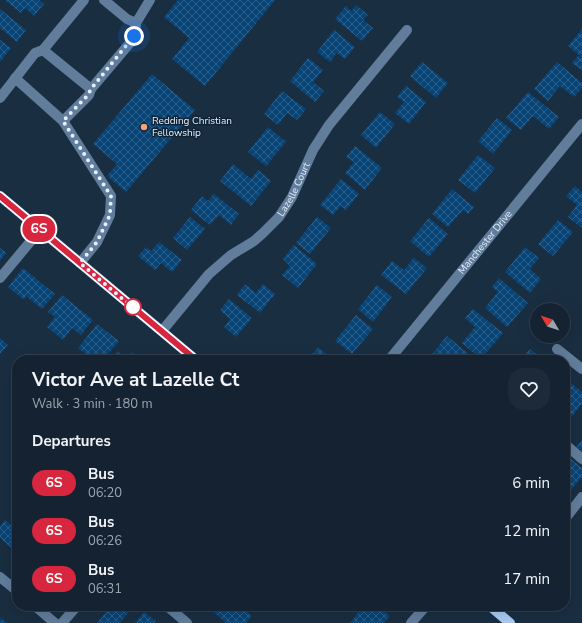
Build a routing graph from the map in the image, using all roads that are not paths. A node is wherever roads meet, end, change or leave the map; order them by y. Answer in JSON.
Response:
{"nodes":[{"id":1,"x":84,"y":0,"type":"edge"},
{"id":2,"x":104,"y":0,"type":"edge"},
{"id":3,"x":150,"y":0,"type":"edge"},
{"id":4,"x":136,"y":23,"type":"junction"},
{"id":5,"x":407,"y":30,"type":"dead end"},
{"id":6,"x":43,"y":50,"type":"junction"},
{"id":7,"x":15,"y":78,"type":"junction"},
{"id":8,"x":91,"y":89,"type":"junction"},
{"id":9,"x":0,"y":98,"type":"edge"},
{"id":10,"x":63,"y":121,"type":"junction"},
{"id":11,"x":582,"y":124,"type":"edge"},
{"id":12,"x":0,"y":196,"type":"edge"},
{"id":13,"x":40,"y":230,"type":"junction"},
{"id":14,"x":80,"y":263,"type":"junction"},
{"id":15,"x":0,"y":278,"type":"edge"},
{"id":16,"x":162,"y":331,"type":"junction"},
{"id":17,"x":557,"y":349,"type":"dead end"},
{"id":18,"x":190,"y":355,"type":"edge"},
{"id":19,"x":393,"y":355,"type":"edge"},
{"id":20,"x":564,"y":355,"type":"edge"},
{"id":21,"x":570,"y":359,"type":"edge"},
{"id":22,"x":582,"y":369,"type":"edge"},
{"id":23,"x":570,"y":448,"type":"edge"},
{"id":24,"x":582,"y":459,"type":"edge"},
{"id":25,"x":582,"y":497,"type":"edge"},
{"id":26,"x":570,"y":513,"type":"edge"},
{"id":27,"x":0,"y":577,"type":"edge"},
{"id":28,"x":12,"y":587,"type":"edge"},
{"id":29,"x":41,"y":611,"type":"edge"},
{"id":30,"x":73,"y":611,"type":"edge"},
{"id":31,"x":173,"y":611,"type":"edge"},
{"id":32,"x":422,"y":611,"type":"edge"},
{"id":33,"x":496,"y":611,"type":"edge"},
{"id":34,"x":55,"y":623,"type":"edge"},
{"id":35,"x":62,"y":623,"type":"edge"},
{"id":36,"x":187,"y":623,"type":"edge"},
{"id":37,"x":411,"y":623,"type":"edge"},
{"id":38,"x":510,"y":623,"type":"edge"}],
"edges":[{"from":1,"to":6,"type":"street"},
{"from":2,"to":4,"type":"street"},
{"from":3,"to":4,"type":"street"},
{"from":4,"to":8,"type":"street"},
{"from":5,"to":16,"type":"street","name":"Lazelle Court"},
{"from":6,"to":7,"type":"street"},
{"from":6,"to":8,"type":"street"},
{"from":7,"to":9,"type":"street"},
{"from":7,"to":10,"type":"street"},
{"from":8,"to":10,"type":"street"},
{"from":10,"to":14,"type":"street"},
{"from":11,"to":19,"type":"street","name":"Manchester Drive"},
{"from":12,"to":13,"type":"main road"},
{"from":13,"to":14,"type":"main road"},
{"from":13,"to":15,"type":"street"},
{"from":14,"to":16,"type":"main road"},
{"from":16,"to":18,"type":"main road"},
{"from":17,"to":20,"type":"street"},
{"from":21,"to":22,"type":"street"},
{"from":23,"to":24,"type":"street"},
{"from":25,"to":26,"type":"street"},
{"from":27,"to":28,"type":"street"},
{"from":29,"to":34,"type":"street"},
{"from":30,"to":35,"type":"street"},
{"from":31,"to":36,"type":"street"},
{"from":32,"to":37,"type":"street"},
{"from":33,"to":38,"type":"main road"}]}
